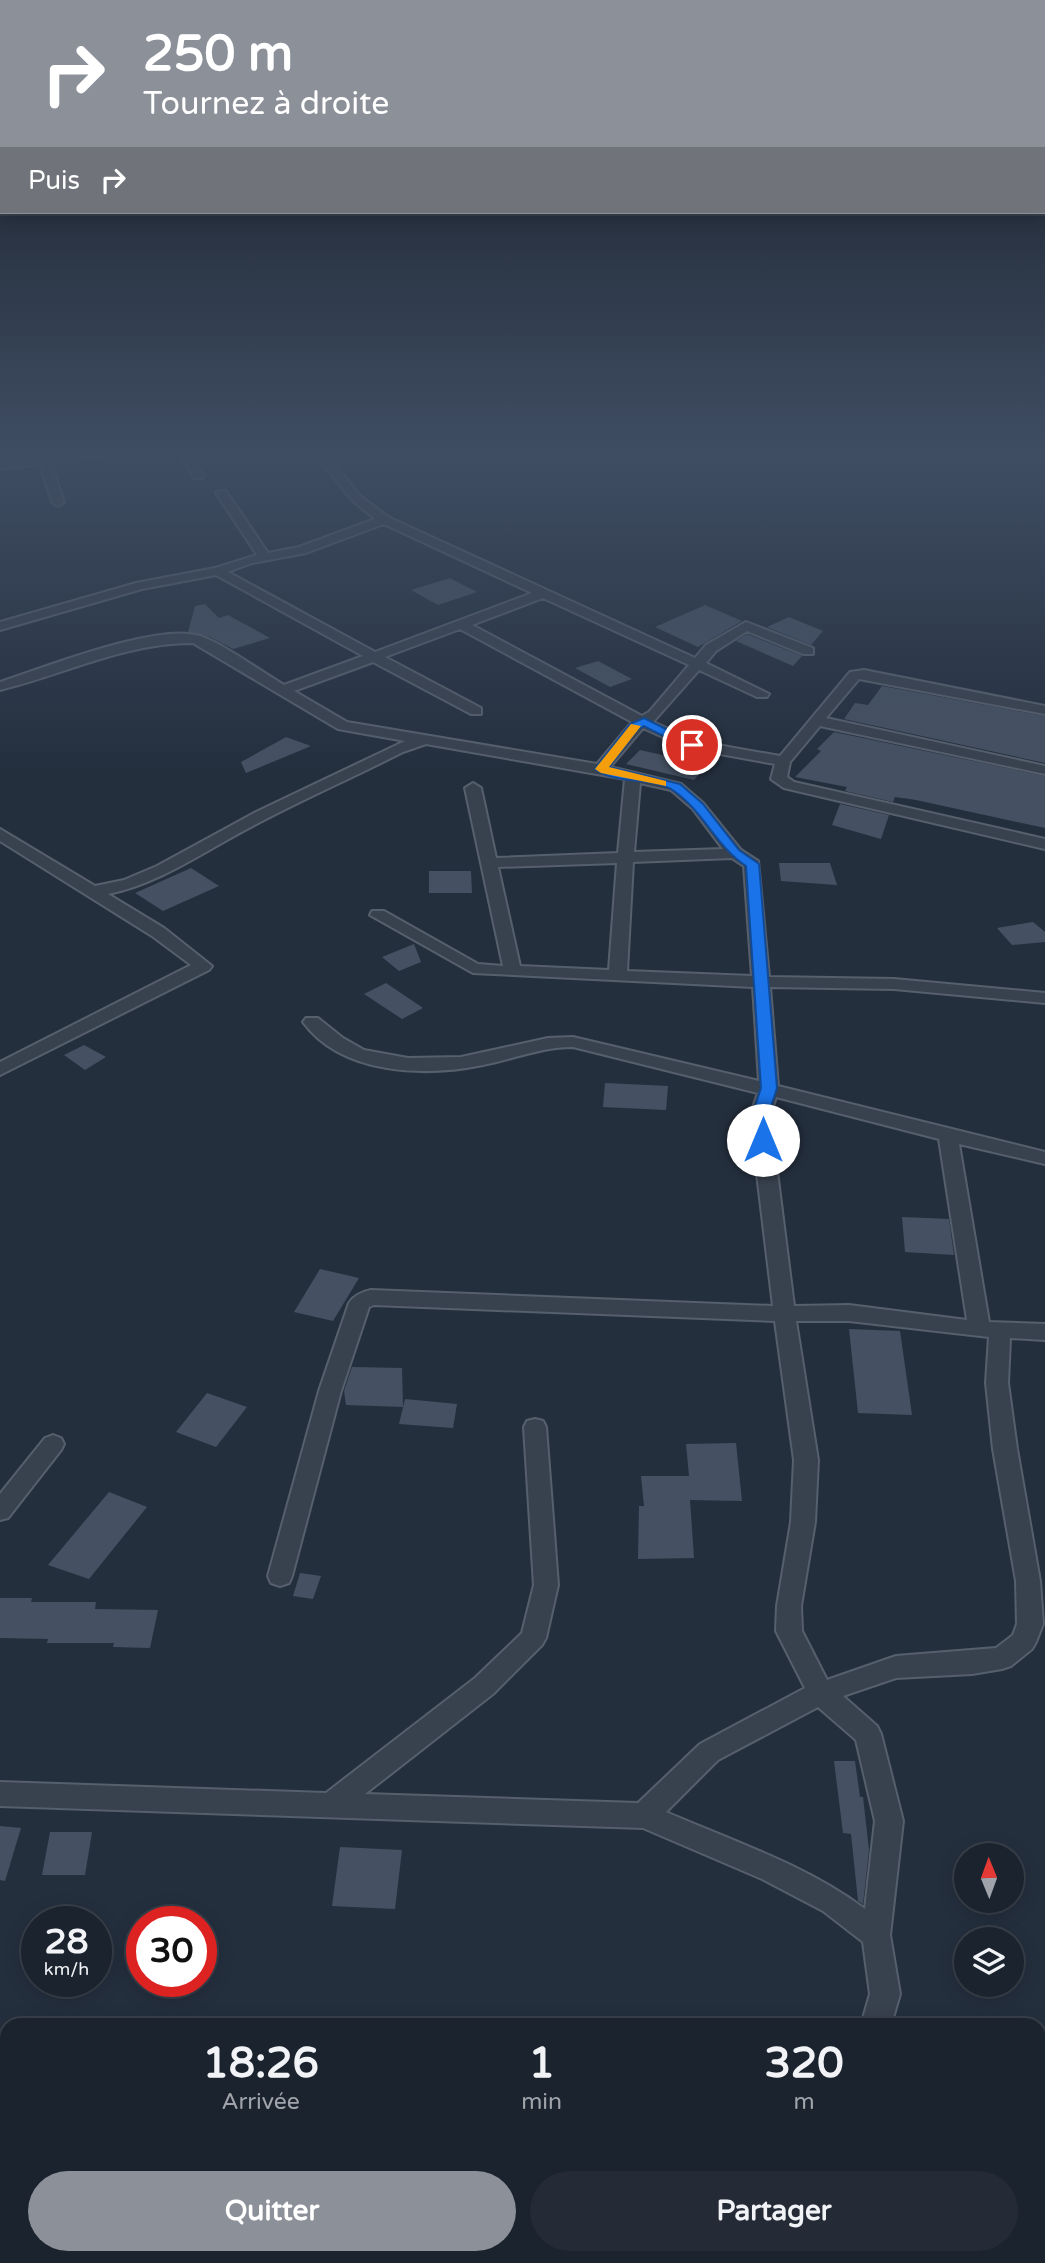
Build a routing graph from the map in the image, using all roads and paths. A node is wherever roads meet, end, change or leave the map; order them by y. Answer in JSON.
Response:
{"nodes":[{"id":1,"x":260,"y":559,"type":"edge"},
{"id":2,"x":466,"y":559,"type":"edge"},
{"id":3,"x":218,"y":571,"type":"junction"},
{"id":4,"x":542,"y":594,"type":"junction"},
{"id":5,"x":461,"y":624,"type":"junction"},
{"id":6,"x":0,"y":626,"type":"edge"},
{"id":7,"x":808,"y":651,"type":"dead end"},
{"id":8,"x":374,"y":657,"type":"junction"},
{"id":9,"x":697,"y":664,"type":"junction"},
{"id":10,"x":0,"y":686,"type":"edge"},
{"id":11,"x":284,"y":690,"type":"junction"},
{"id":12,"x":762,"y":694,"type":"dead end"},
{"id":13,"x":1045,"y":710,"type":"edge"},
{"id":14,"x":477,"y":711,"type":"dead end"},
{"id":15,"x":644,"y":721,"type":"junction"},
{"id":16,"x":819,"y":721,"type":"junction"},
{"id":17,"x":431,"y":740,"type":"junction"},
{"id":18,"x":783,"y":761,"type":"junction"},
{"id":19,"x":601,"y":769,"type":"junction"},
{"id":20,"x":1045,"y":770,"type":"edge"},
{"id":21,"x":634,"y":777,"type":"junction"},
{"id":22,"x":473,"y":788,"type":"dead end"},
{"id":23,"x":0,"y":834,"type":"edge"},
{"id":24,"x":1040,"y":843,"type":"edge"},
{"id":25,"x":734,"y":853,"type":"junction"},
{"id":26,"x":626,"y":857,"type":"junction"},
{"id":27,"x":1045,"y":857,"type":"edge"},
{"id":28,"x":488,"y":863,"type":"junction"},
{"id":29,"x":93,"y":891,"type":"junction"},
{"id":30,"x":378,"y":915,"type":"dead end"},
{"id":31,"x":513,"y":972,"type":"junction"},
{"id":32,"x":618,"y":975,"type":"junction"},
{"id":33,"x":761,"y":982,"type":"junction"},
{"id":34,"x":1045,"y":998,"type":"edge"},
{"id":35,"x":312,"y":1022,"type":"dead end"},
{"id":36,"x":0,"y":1069,"type":"edge"},
{"id":37,"x":769,"y":1088,"type":"junction"},
{"id":38,"x":947,"y":1136,"type":"junction"},
{"id":39,"x":1045,"y":1158,"type":"edge"},
{"id":40,"x":784,"y":1314,"type":"junction"},
{"id":41,"x":990,"y":1329,"type":"junction"},
{"id":42,"x":1045,"y":1332,"type":"edge"},
{"id":43,"x":535,"y":1427,"type":"dead end"},
{"id":44,"x":53,"y":1444,"type":"dead end"},
{"id":45,"x":0,"y":1511,"type":"edge"},
{"id":46,"x":280,"y":1576,"type":"dead end"},
{"id":47,"x":821,"y":1693,"type":"junction"},
{"id":48,"x":0,"y":1794,"type":"edge"},
{"id":49,"x":331,"y":1805,"type":"junction"},
{"id":50,"x":644,"y":1816,"type":"junction"},
{"id":51,"x":876,"y":1935,"type":"junction"},
{"id":52,"x":878,"y":2018,"type":"edge"}],
"edges":[{"from":1,"to":3,"type":"street"},
{"from":2,"to":4,"type":"street"},
{"from":3,"to":6,"type":"street"},
{"from":3,"to":8,"type":"street"},
{"from":4,"to":5,"type":"street"},
{"from":4,"to":9,"type":"street"},
{"from":5,"to":8,"type":"street"},
{"from":5,"to":15,"type":"street"},
{"from":7,"to":9,"type":"street"},
{"from":8,"to":11,"type":"street"},
{"from":8,"to":14,"type":"street"},
{"from":9,"to":12,"type":"street"},
{"from":9,"to":15,"type":"street"},
{"from":10,"to":11,"type":"street"},
{"from":11,"to":17,"type":"street"},
{"from":13,"to":16,"type":"street"},
{"from":15,"to":18,"type":"street"},
{"from":15,"to":19,"type":"street"},
{"from":16,"to":18,"type":"street"},
{"from":16,"to":20,"type":"street"},
{"from":17,"to":19,"type":"street"},
{"from":17,"to":29,"type":"street"},
{"from":18,"to":24,"type":"street"},
{"from":19,"to":21,"type":"street"},
{"from":21,"to":25,"type":"street"},
{"from":21,"to":26,"type":"street"},
{"from":22,"to":28,"type":"street"},
{"from":23,"to":29,"type":"street"},
{"from":24,"to":27,"type":"street"},
{"from":25,"to":26,"type":"street"},
{"from":25,"to":33,"type":"street"},
{"from":26,"to":28,"type":"street"},
{"from":26,"to":32,"type":"street"},
{"from":28,"to":31,"type":"street"},
{"from":29,"to":36,"type":"street"},
{"from":30,"to":31,"type":"street"},
{"from":31,"to":32,"type":"street"},
{"from":32,"to":33,"type":"street"},
{"from":33,"to":34,"type":"street"},
{"from":33,"to":37,"type":"street"},
{"from":35,"to":37,"type":"street"},
{"from":37,"to":38,"type":"street"},
{"from":37,"to":40,"type":"street"},
{"from":38,"to":39,"type":"street"},
{"from":38,"to":41,"type":"street"},
{"from":40,"to":41,"type":"street"},
{"from":40,"to":46,"type":"street"},
{"from":40,"to":47,"type":"street"},
{"from":41,"to":42,"type":"street"},
{"from":41,"to":47,"type":"street"},
{"from":43,"to":49,"type":"street"},
{"from":44,"to":45,"type":"street"},
{"from":47,"to":50,"type":"street"},
{"from":47,"to":51,"type":"street"},
{"from":48,"to":49,"type":"street"},
{"from":49,"to":50,"type":"street"},
{"from":50,"to":51,"type":"street"},
{"from":51,"to":52,"type":"street"}]}
